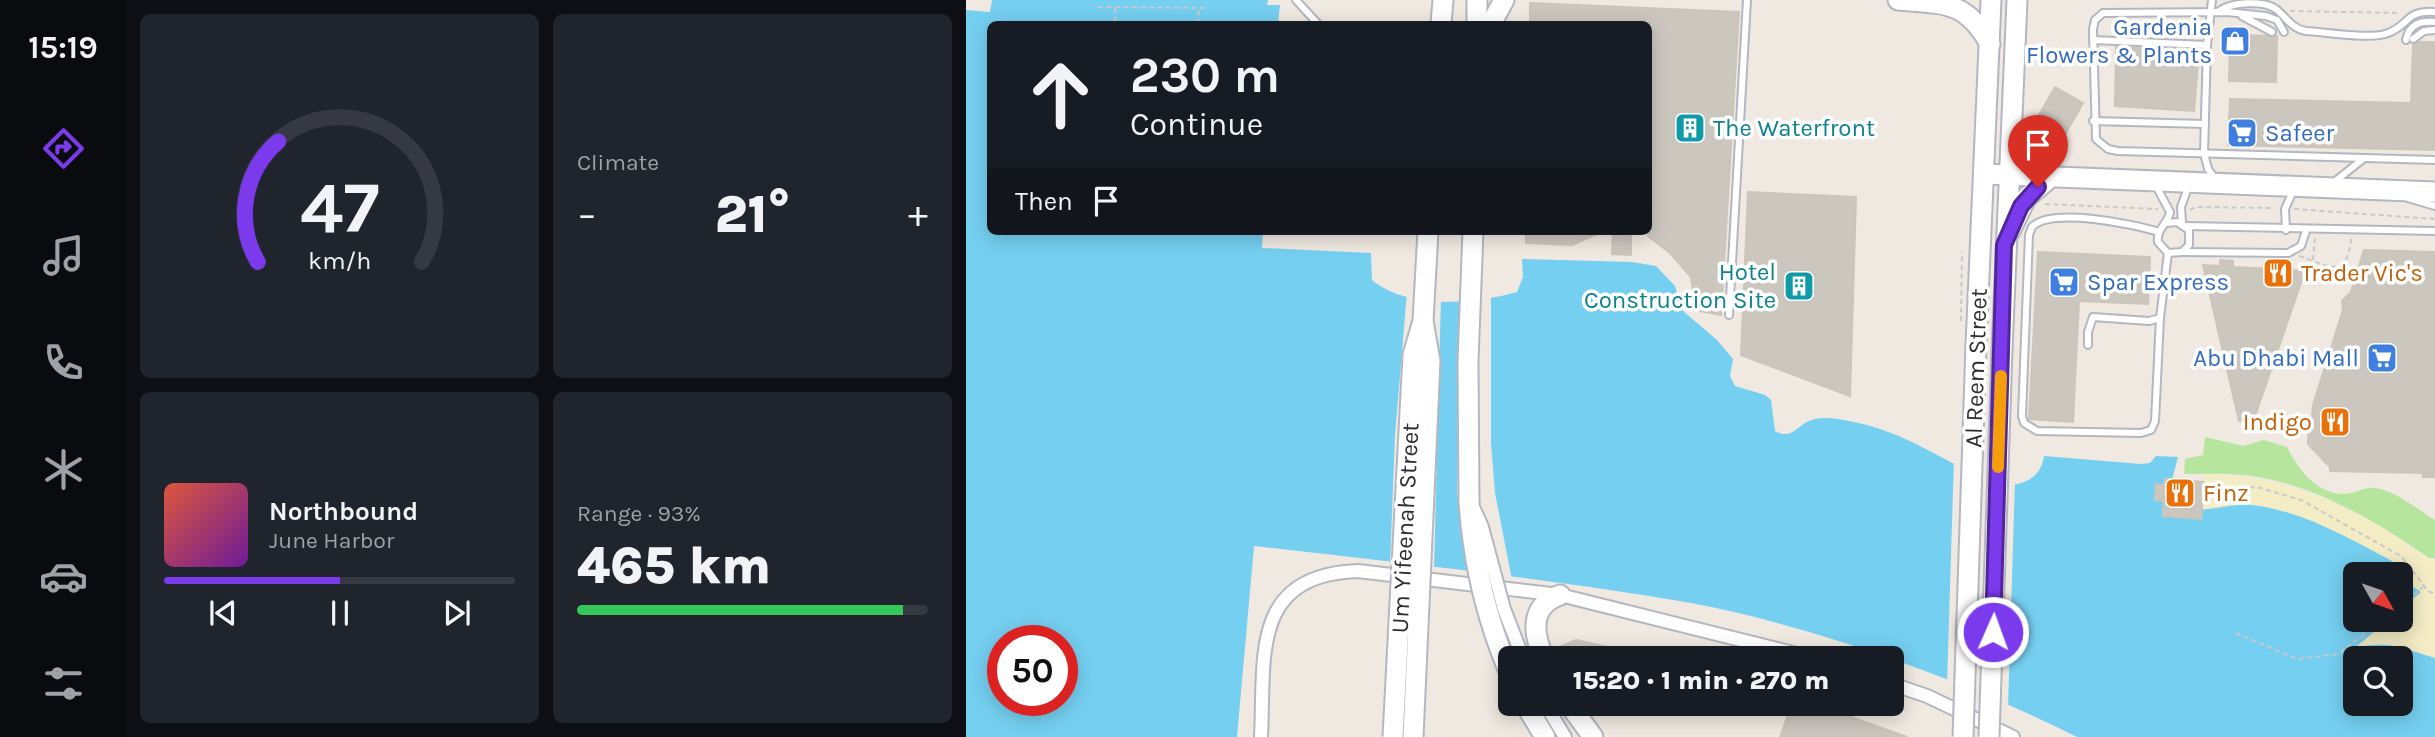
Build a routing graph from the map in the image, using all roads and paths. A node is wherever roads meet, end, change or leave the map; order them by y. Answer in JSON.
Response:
{"nodes":[{"id":1,"x":1152,"y":0,"type":"edge"},
{"id":2,"x":1296,"y":0,"type":"edge"},
{"id":3,"x":1443,"y":0,"type":"edge"},
{"id":4,"x":1477,"y":0,"type":"edge"},
{"id":5,"x":1504,"y":0,"type":"edge"},
{"id":6,"x":1747,"y":0,"type":"edge"},
{"id":7,"x":1898,"y":0,"type":"edge"},
{"id":8,"x":1991,"y":0,"type":"edge"},
{"id":9,"x":2017,"y":0,"type":"edge"},
{"id":10,"x":2212,"y":0,"type":"edge"},
{"id":11,"x":1098,"y":7,"type":"dead end"},
{"id":12,"x":1115,"y":7,"type":"junction"},
{"id":13,"x":1151,"y":7,"type":"junction"},
{"id":14,"x":1199,"y":8,"type":"junction"},
{"id":15,"x":1208,"y":8,"type":"dead end"},
{"id":16,"x":2279,"y":11,"type":"junction"},
{"id":17,"x":2218,"y":12,"type":"junction"},
{"id":18,"x":2435,"y":12,"type":"edge"},
{"id":19,"x":2209,"y":13,"type":"junction"},
{"id":20,"x":2414,"y":13,"type":"junction"},
{"id":21,"x":2240,"y":14,"type":"junction"},
{"id":22,"x":1115,"y":21,"type":"edge"},
{"id":23,"x":1198,"y":21,"type":"edge"},
{"id":24,"x":1315,"y":21,"type":"edge"},
{"id":25,"x":1441,"y":21,"type":"edge"},
{"id":26,"x":1477,"y":21,"type":"edge"},
{"id":27,"x":1493,"y":21,"type":"edge"},
{"id":28,"x":2435,"y":22,"type":"edge"},
{"id":29,"x":2435,"y":30,"type":"edge"},
{"id":30,"x":2272,"y":32,"type":"dead end"},
{"id":31,"x":2284,"y":32,"type":"dead end"},
{"id":32,"x":2093,"y":40,"type":"junction"},
{"id":33,"x":1990,"y":45,"type":"junction"},
{"id":34,"x":2207,"y":45,"type":"junction"},
{"id":35,"x":2093,"y":121,"type":"junction"},
{"id":36,"x":2205,"y":124,"type":"junction"},
{"id":37,"x":2204,"y":153,"type":"junction"},
{"id":38,"x":2364,"y":158,"type":"junction"},
{"id":39,"x":2435,"y":160,"type":"edge"},
{"id":40,"x":1984,"y":174,"type":"junction"},
{"id":41,"x":2007,"y":175,"type":"junction"},
{"id":42,"x":2051,"y":177,"type":"junction"},
{"id":43,"x":2154,"y":183,"type":"junction"},
{"id":44,"x":2189,"y":184,"type":"junction"},
{"id":45,"x":2223,"y":185,"type":"junction"},
{"id":46,"x":2295,"y":188,"type":"junction"},
{"id":47,"x":2327,"y":189,"type":"junction"},
{"id":48,"x":2398,"y":191,"type":"junction"},
{"id":49,"x":2435,"y":192,"type":"edge"},
{"id":50,"x":2435,"y":206,"type":"edge"},
{"id":51,"x":2167,"y":223,"type":"junction"},
{"id":52,"x":2184,"y":225,"type":"junction"},
{"id":53,"x":2351,"y":229,"type":"junction"},
{"id":54,"x":2286,"y":230,"type":"junction"},
{"id":55,"x":2306,"y":231,"type":"junction"},
{"id":56,"x":2316,"y":231,"type":"junction"},
{"id":57,"x":2435,"y":231,"type":"edge"},
{"id":58,"x":2159,"y":232,"type":"junction"},
{"id":59,"x":1428,"y":235,"type":"edge"},
{"id":60,"x":1473,"y":235,"type":"edge"},
{"id":61,"x":2004,"y":245,"type":"junction"},
{"id":62,"x":1962,"y":252,"type":"dead end"},
{"id":63,"x":2182,"y":252,"type":"junction"},
{"id":64,"x":2168,"y":253,"type":"junction"},
{"id":65,"x":2288,"y":253,"type":"junction"},
{"id":66,"x":2313,"y":261,"type":"junction"},
{"id":67,"x":1729,"y":315,"type":"dead end"},
{"id":68,"x":2160,"y":318,"type":"junction"},
{"id":69,"x":1423,"y":321,"type":"junction"},
{"id":70,"x":1961,"y":332,"type":"dead end"},
{"id":71,"x":2088,"y":345,"type":"dead end"},
{"id":72,"x":2207,"y":491,"type":"dead end"},
{"id":73,"x":1469,"y":502,"type":"junction"},
{"id":74,"x":1407,"y":577,"type":"junction"},
{"id":75,"x":2424,"y":586,"type":"junction"},
{"id":76,"x":2435,"y":594,"type":"edge"},
{"id":77,"x":1560,"y":595,"type":"junction"},
{"id":78,"x":2413,"y":596,"type":"edge"},
{"id":79,"x":2367,"y":632,"type":"edge"},
{"id":80,"x":2236,"y":634,"type":"dead end"},
{"id":81,"x":1499,"y":646,"type":"edge"},
{"id":82,"x":1518,"y":646,"type":"edge"},
{"id":83,"x":1539,"y":646,"type":"edge"},
{"id":84,"x":1765,"y":646,"type":"edge"},
{"id":85,"x":1904,"y":688,"type":"edge"},
{"id":86,"x":1532,"y":716,"type":"edge"},
{"id":87,"x":1552,"y":716,"type":"edge"},
{"id":88,"x":1578,"y":716,"type":"edge"},
{"id":89,"x":1261,"y":737,"type":"edge"},
{"id":90,"x":1396,"y":737,"type":"edge"},
{"id":91,"x":1413,"y":737,"type":"edge"},
{"id":92,"x":1545,"y":737,"type":"edge"},
{"id":93,"x":1565,"y":737,"type":"edge"},
{"id":94,"x":1592,"y":737,"type":"edge"},
{"id":95,"x":1963,"y":737,"type":"edge"},
{"id":96,"x":1989,"y":737,"type":"edge"},
{"id":97,"x":2014,"y":737,"type":"edge"}],
"edges":[{"from":1,"to":13,"type":"path"},
{"from":2,"to":24,"type":"lane"},
{"from":3,"to":25,"type":"main road"},
{"from":4,"to":26,"type":"main road"},
{"from":5,"to":27,"type":"main road"},
{"from":6,"to":67,"type":"lane"},
{"from":7,"to":33,"type":"main road"},
{"from":8,"to":33,"type":"main road","name":"Al Reem Street"},
{"from":9,"to":41,"type":"main road","name":"Al Reem Street"},
{"from":10,"to":19,"type":"lane"},
{"from":11,"to":12,"type":"path"},
{"from":12,"to":13,"type":"path"},
{"from":12,"to":22,"type":"path"},
{"from":13,"to":14,"type":"path"},
{"from":14,"to":15,"type":"path"},
{"from":14,"to":23,"type":"path"},
{"from":16,"to":17,"type":"lane"},
{"from":16,"to":20,"type":"path"},
{"from":16,"to":20,"type":"lane"},
{"from":17,"to":19,"type":"lane"},
{"from":17,"to":21,"type":"lane"},
{"from":18,"to":20,"type":"lane"},
{"from":19,"to":32,"type":"lane"},
{"from":19,"to":34,"type":"lane"},
{"from":21,"to":30,"type":"lane"},
{"from":21,"to":31,"type":"lane"},
{"from":28,"to":29,"type":"lane"},
{"from":32,"to":34,"type":"lane"},
{"from":32,"to":35,"type":"lane"},
{"from":33,"to":40,"type":"main road","name":"Al Reem Street"},
{"from":34,"to":36,"type":"lane"},
{"from":35,"to":36,"type":"lane"},
{"from":35,"to":37,"type":"lane"},
{"from":36,"to":37,"type":"lane"},
{"from":37,"to":38,"type":"lane"},
{"from":37,"to":45,"type":"lane"},
{"from":38,"to":39,"type":"lane"},
{"from":38,"to":47,"type":"lane"},
{"from":40,"to":41,"type":"main road"},
{"from":40,"to":95,"type":"main road","name":"Al Reem Street","bridge":true},
{"from":41,"to":42,"type":"main road"},
{"from":41,"to":61,"type":"main road","name":"Al Reem Street"},
{"from":42,"to":43,"type":"main road"},
{"from":42,"to":61,"type":"main road"},
{"from":43,"to":44,"type":"main road"},
{"from":43,"to":51,"type":"lane"},
{"from":44,"to":45,"type":"main road"},
{"from":44,"to":52,"type":"lane"},
{"from":45,"to":46,"type":"main road"},
{"from":46,"to":47,"type":"main road"},
{"from":46,"to":54,"type":"lane"},
{"from":47,"to":48,"type":"main road"},
{"from":48,"to":49,"type":"main road"},
{"from":48,"to":50,"type":"lane"},
{"from":51,"to":52,"type":"lane"},
{"from":51,"to":58,"type":"lane"},
{"from":52,"to":54,"type":"lane"},
{"from":52,"to":63,"type":"lane"},
{"from":53,"to":56,"type":"lane"},
{"from":53,"to":57,"type":"lane"},
{"from":53,"to":66,"type":"path"},
{"from":54,"to":55,"type":"lane"},
{"from":55,"to":56,"type":"lane"},
{"from":55,"to":65,"type":"lane"},
{"from":56,"to":66,"type":"path"},
{"from":58,"to":64,"type":"lane"},
{"from":58,"to":68,"type":"lane"},
{"from":59,"to":69,"type":"main road"},
{"from":60,"to":73,"type":"main road"},
{"from":61,"to":96,"type":"main road","name":"Al Reem Street","bridge":true},
{"from":62,"to":70,"type":"path"},
{"from":63,"to":64,"type":"lane"},
{"from":63,"to":65,"type":"lane"},
{"from":64,"to":68,"type":"lane"},
{"from":65,"to":66,"type":"path"},
{"from":68,"to":71,"type":"lane"},
{"from":69,"to":90,"type":"main road","name":"Um Yifeenah Street","bridge":true},
{"from":69,"to":91,"type":"main road","bridge":true},
{"from":72,"to":75,"type":"path"},
{"from":73,"to":81,"type":"main road","bridge":true},
{"from":73,"to":82,"type":"street","bridge":true},
{"from":74,"to":77,"type":"street"},
{"from":74,"to":89,"type":"street"},
{"from":74,"to":90,"type":"street"},
{"from":75,"to":76,"type":"path"},
{"from":75,"to":78,"type":"path"},
{"from":77,"to":83,"type":"main road"},
{"from":77,"to":84,"type":"street"},
{"from":79,"to":80,"type":"path"},
{"from":85,"to":97,"type":"street"},
{"from":86,"to":92,"type":"main road"},
{"from":87,"to":93,"type":"street"},
{"from":88,"to":94,"type":"main road"}]}
